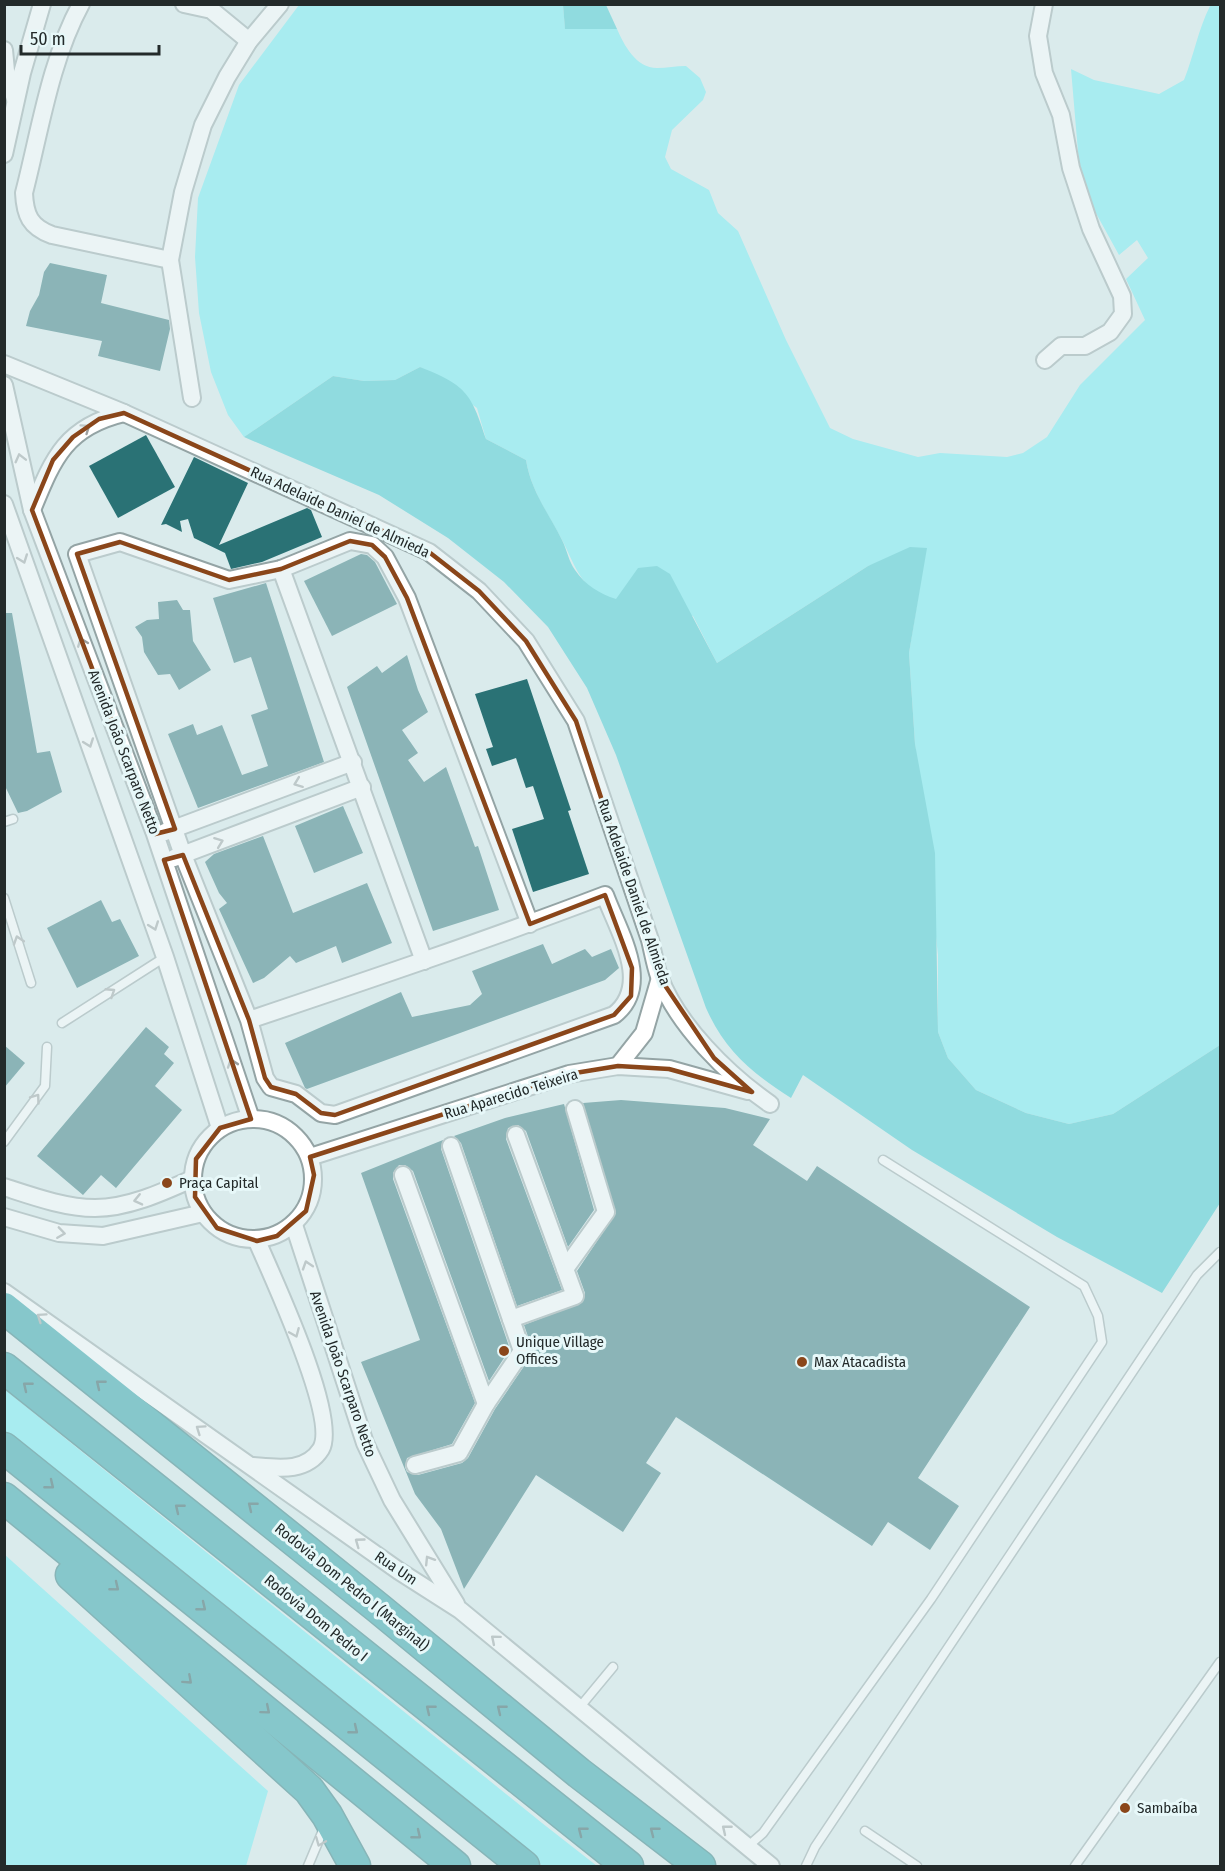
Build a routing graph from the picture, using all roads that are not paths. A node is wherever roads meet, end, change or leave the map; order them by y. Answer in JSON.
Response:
{"nodes":[{"id":1,"x":42,"y":4,"type":"edge"},
{"id":2,"x":81,"y":4,"type":"edge"},
{"id":3,"x":184,"y":4,"type":"edge"},
{"id":4,"x":280,"y":4,"type":"edge"},
{"id":5,"x":1044,"y":4,"type":"edge"},
{"id":6,"x":206,"y":7,"type":"edge"},
{"id":7,"x":249,"y":41,"type":"junction"},
{"id":8,"x":4,"y":50,"type":"edge"},
{"id":9,"x":5,"y":72,"type":"edge"},
{"id":10,"x":16,"y":101,"type":"junction"},
{"id":11,"x":4,"y":154,"type":"edge"},
{"id":12,"x":170,"y":260,"type":"junction"},
{"id":13,"x":1045,"y":360,"type":"dead end"},
{"id":14,"x":4,"y":364,"type":"edge"},
{"id":15,"x":4,"y":385,"type":"edge"},
{"id":16,"x":192,"y":398,"type":"dead end"},
{"id":17,"x":124,"y":413,"type":"junction"},
{"id":18,"x":4,"y":504,"type":"edge"},
{"id":19,"x":32,"y":510,"type":"junction"},
{"id":20,"x":281,"y":569,"type":"junction"},
{"id":21,"x":352,"y":762,"type":"junction"},
{"id":22,"x":362,"y":787,"type":"junction"},
{"id":23,"x":175,"y":829,"type":"junction"},
{"id":24,"x":155,"y":834,"type":"junction"},
{"id":25,"x":183,"y":855,"type":"junction"},
{"id":26,"x":164,"y":860,"type":"junction"},
{"id":27,"x":4,"y":898,"type":"edge"},
{"id":28,"x":530,"y":924,"type":"junction"},
{"id":29,"x":165,"y":957,"type":"junction"},
{"id":30,"x":424,"y":961,"type":"junction"},
{"id":31,"x":660,"y":978,"type":"junction"},
{"id":32,"x":31,"y":983,"type":"dead end"},
{"id":33,"x":249,"y":1020,"type":"junction"},
{"id":34,"x":62,"y":1023,"type":"dead end"},
{"id":35,"x":47,"y":1047,"type":"dead end"},
{"id":36,"x":618,"y":1065,"type":"junction"},
{"id":37,"x":752,"y":1092,"type":"junction"},
{"id":38,"x":770,"y":1104,"type":"dead end"},
{"id":39,"x":575,"y":1110,"type":"dead end"},
{"id":40,"x":251,"y":1119,"type":"junction"},
{"id":41,"x":220,"y":1128,"type":"junction"},
{"id":42,"x":516,"y":1135,"type":"dead end"},
{"id":43,"x":4,"y":1143,"type":"edge"},
{"id":44,"x":451,"y":1146,"type":"dead end"},
{"id":45,"x":310,"y":1157,"type":"junction"},
{"id":46,"x":883,"y":1160,"type":"dead end"},
{"id":47,"x":403,"y":1175,"type":"dead end"},
{"id":48,"x":192,"y":1179,"type":"junction"},
{"id":49,"x":4,"y":1187,"type":"edge"},
{"id":50,"x":203,"y":1213,"type":"junction"},
{"id":51,"x":4,"y":1217,"type":"edge"},
{"id":52,"x":294,"y":1225,"type":"junction"},
{"id":53,"x":257,"y":1240,"type":"junction"},
{"id":54,"x":1221,"y":1252,"type":"edge"},
{"id":55,"x":565,"y":1269,"type":"junction"},
{"id":56,"x":4,"y":1292,"type":"edge"},
{"id":57,"x":4,"y":1308,"type":"edge"},
{"id":58,"x":511,"y":1319,"type":"junction"},
{"id":59,"x":4,"y":1368,"type":"edge"},
{"id":60,"x":486,"y":1404,"type":"junction"},
{"id":61,"x":4,"y":1448,"type":"edge"},
{"id":62,"x":415,"y":1465,"type":"dead end"},
{"id":63,"x":253,"y":1466,"type":"junction"},
{"id":64,"x":4,"y":1498,"type":"edge"},
{"id":65,"x":4,"y":1514,"type":"edge"},
{"id":66,"x":460,"y":1610,"type":"junction"},
{"id":67,"x":1221,"y":1662,"type":"edge"},
{"id":68,"x":613,"y":1667,"type":"dead end"},
{"id":69,"x":578,"y":1709,"type":"junction"},
{"id":70,"x":327,"y":1815,"type":"junction"},
{"id":71,"x":865,"y":1831,"type":"dead end"},
{"id":72,"x":747,"y":1846,"type":"junction"},
{"id":73,"x":308,"y":1866,"type":"edge"},
{"id":74,"x":355,"y":1866,"type":"edge"},
{"id":75,"x":455,"y":1866,"type":"edge"},
{"id":76,"x":524,"y":1866,"type":"edge"},
{"id":77,"x":628,"y":1866,"type":"edge"},
{"id":78,"x":700,"y":1866,"type":"edge"},
{"id":79,"x":771,"y":1866,"type":"edge"},
{"id":80,"x":806,"y":1866,"type":"edge"},
{"id":81,"x":917,"y":1866,"type":"edge"},
{"id":82,"x":1076,"y":1866,"type":"edge"}],
"edges":[{"from":1,"to":10,"type":"street"},
{"from":2,"to":12,"type":"street"},
{"from":3,"to":6,"type":"street"},
{"from":4,"to":7,"type":"street"},
{"from":5,"to":13,"type":"street"},
{"from":6,"to":7,"type":"street"},
{"from":7,"to":12,"type":"street"},
{"from":8,"to":9,"type":"street"},
{"from":9,"to":10,"type":"street"},
{"from":10,"to":11,"type":"street"},
{"from":12,"to":16,"type":"street"},
{"from":14,"to":17,"type":"street","name":"Rua Adelaide Daniel de Almieda"},
{"from":19,"to":15,"type":"street","name":"Avenida João Scarparo Netto","one_way":true},
{"from":19,"to":17,"type":"street","one_way":true},
{"from":17,"to":31,"type":"street","name":"Rua Adelaide Daniel de Almieda"},
{"from":18,"to":29,"type":"street","name":"Avenida João Scarparo Netto","one_way":true},
{"from":24,"to":19,"type":"street","name":"Avenida João Scarparo Netto","one_way":true},
{"from":20,"to":21,"type":"street"},
{"from":20,"to":23,"type":"street"},
{"from":20,"to":28,"type":"street"},
{"from":21,"to":22,"type":"street"},
{"from":21,"to":23,"type":"street","one_way":true},
{"from":25,"to":22,"type":"street","one_way":true},
{"from":22,"to":30,"type":"street"},
{"from":23,"to":24,"type":"street"},
{"from":23,"to":25,"type":"street"},
{"from":24,"to":26,"type":"street","name":"Avenida João Scarparo Netto"},
{"from":25,"to":26,"type":"street"},
{"from":25,"to":33,"type":"street"},
{"from":40,"to":26,"type":"street","name":"Avenida João Scarparo Netto","one_way":true},
{"from":32,"to":27,"type":"lane","one_way":true},
{"from":28,"to":30,"type":"street"},
{"from":28,"to":33,"type":"street"},
{"from":34,"to":29,"type":"lane","one_way":true},
{"from":29,"to":41,"type":"street","name":"Avenida João Scarparo Netto"},
{"from":30,"to":33,"type":"street"},
{"from":31,"to":36,"type":"street"},
{"from":31,"to":37,"type":"street","name":"Rua Adelaide Daniel de Almieda"},
{"from":43,"to":35,"type":"lane","one_way":true},
{"from":36,"to":37,"type":"street","name":"Rua Aparecido Teixeira"},
{"from":36,"to":45,"type":"street","name":"Rua Aparecido Teixeira"},
{"from":37,"to":38,"type":"street","name":"Rua Adelaide Daniel de Almieda"},
{"from":39,"to":55,"type":"street"},
{"from":40,"to":41,"type":"street"},
{"from":40,"to":45,"type":"street"},
{"from":41,"to":48,"type":"street"},
{"from":42,"to":55,"type":"street"},
{"from":44,"to":58,"type":"street"},
{"from":45,"to":52,"type":"street"},
{"from":46,"to":72,"type":"lane"},
{"from":47,"to":60,"type":"street"},
{"from":48,"to":49,"type":"street","one_way":true},
{"from":48,"to":50,"type":"street"},
{"from":51,"to":50,"type":"street","one_way":true},
{"from":50,"to":53,"type":"street"},
{"from":52,"to":53,"type":"street"},
{"from":66,"to":52,"type":"street","name":"Avenida João Scarparo Netto","one_way":true},
{"from":53,"to":63,"type":"street","name":"Avenida João Scarparo Netto","one_way":true},
{"from":54,"to":80,"type":"lane"},
{"from":55,"to":58,"type":"street"},
{"from":63,"to":56,"type":"street","name":"Rua Um","one_way":true},
{"from":78,"to":57,"type":"highway","name":"Rodovia Dom Pedro I (Marginal)","one_way":true},
{"from":58,"to":60,"type":"street"},
{"from":77,"to":59,"type":"highway","name":"Rodovia Dom Pedro I","one_way":true},
{"from":60,"to":62,"type":"street"},
{"from":61,"to":76,"type":"highway","one_way":true},
{"from":66,"to":63,"type":"street","name":"Rua Um","one_way":true},
{"from":64,"to":75,"type":"highway","one_way":true},
{"from":65,"to":70,"type":"highway","one_way":true},
{"from":69,"to":66,"type":"street","name":"Rua Um","one_way":true},
{"from":67,"to":82,"type":"lane"},
{"from":68,"to":69,"type":"lane"},
{"from":72,"to":69,"type":"street","name":"Rua Um","one_way":true},
{"from":70,"to":73,"type":"lane","one_way":true},
{"from":70,"to":74,"type":"highway"},
{"from":71,"to":81,"type":"lane"},
{"from":72,"to":79,"type":"street","name":"Rua Um"}]}
